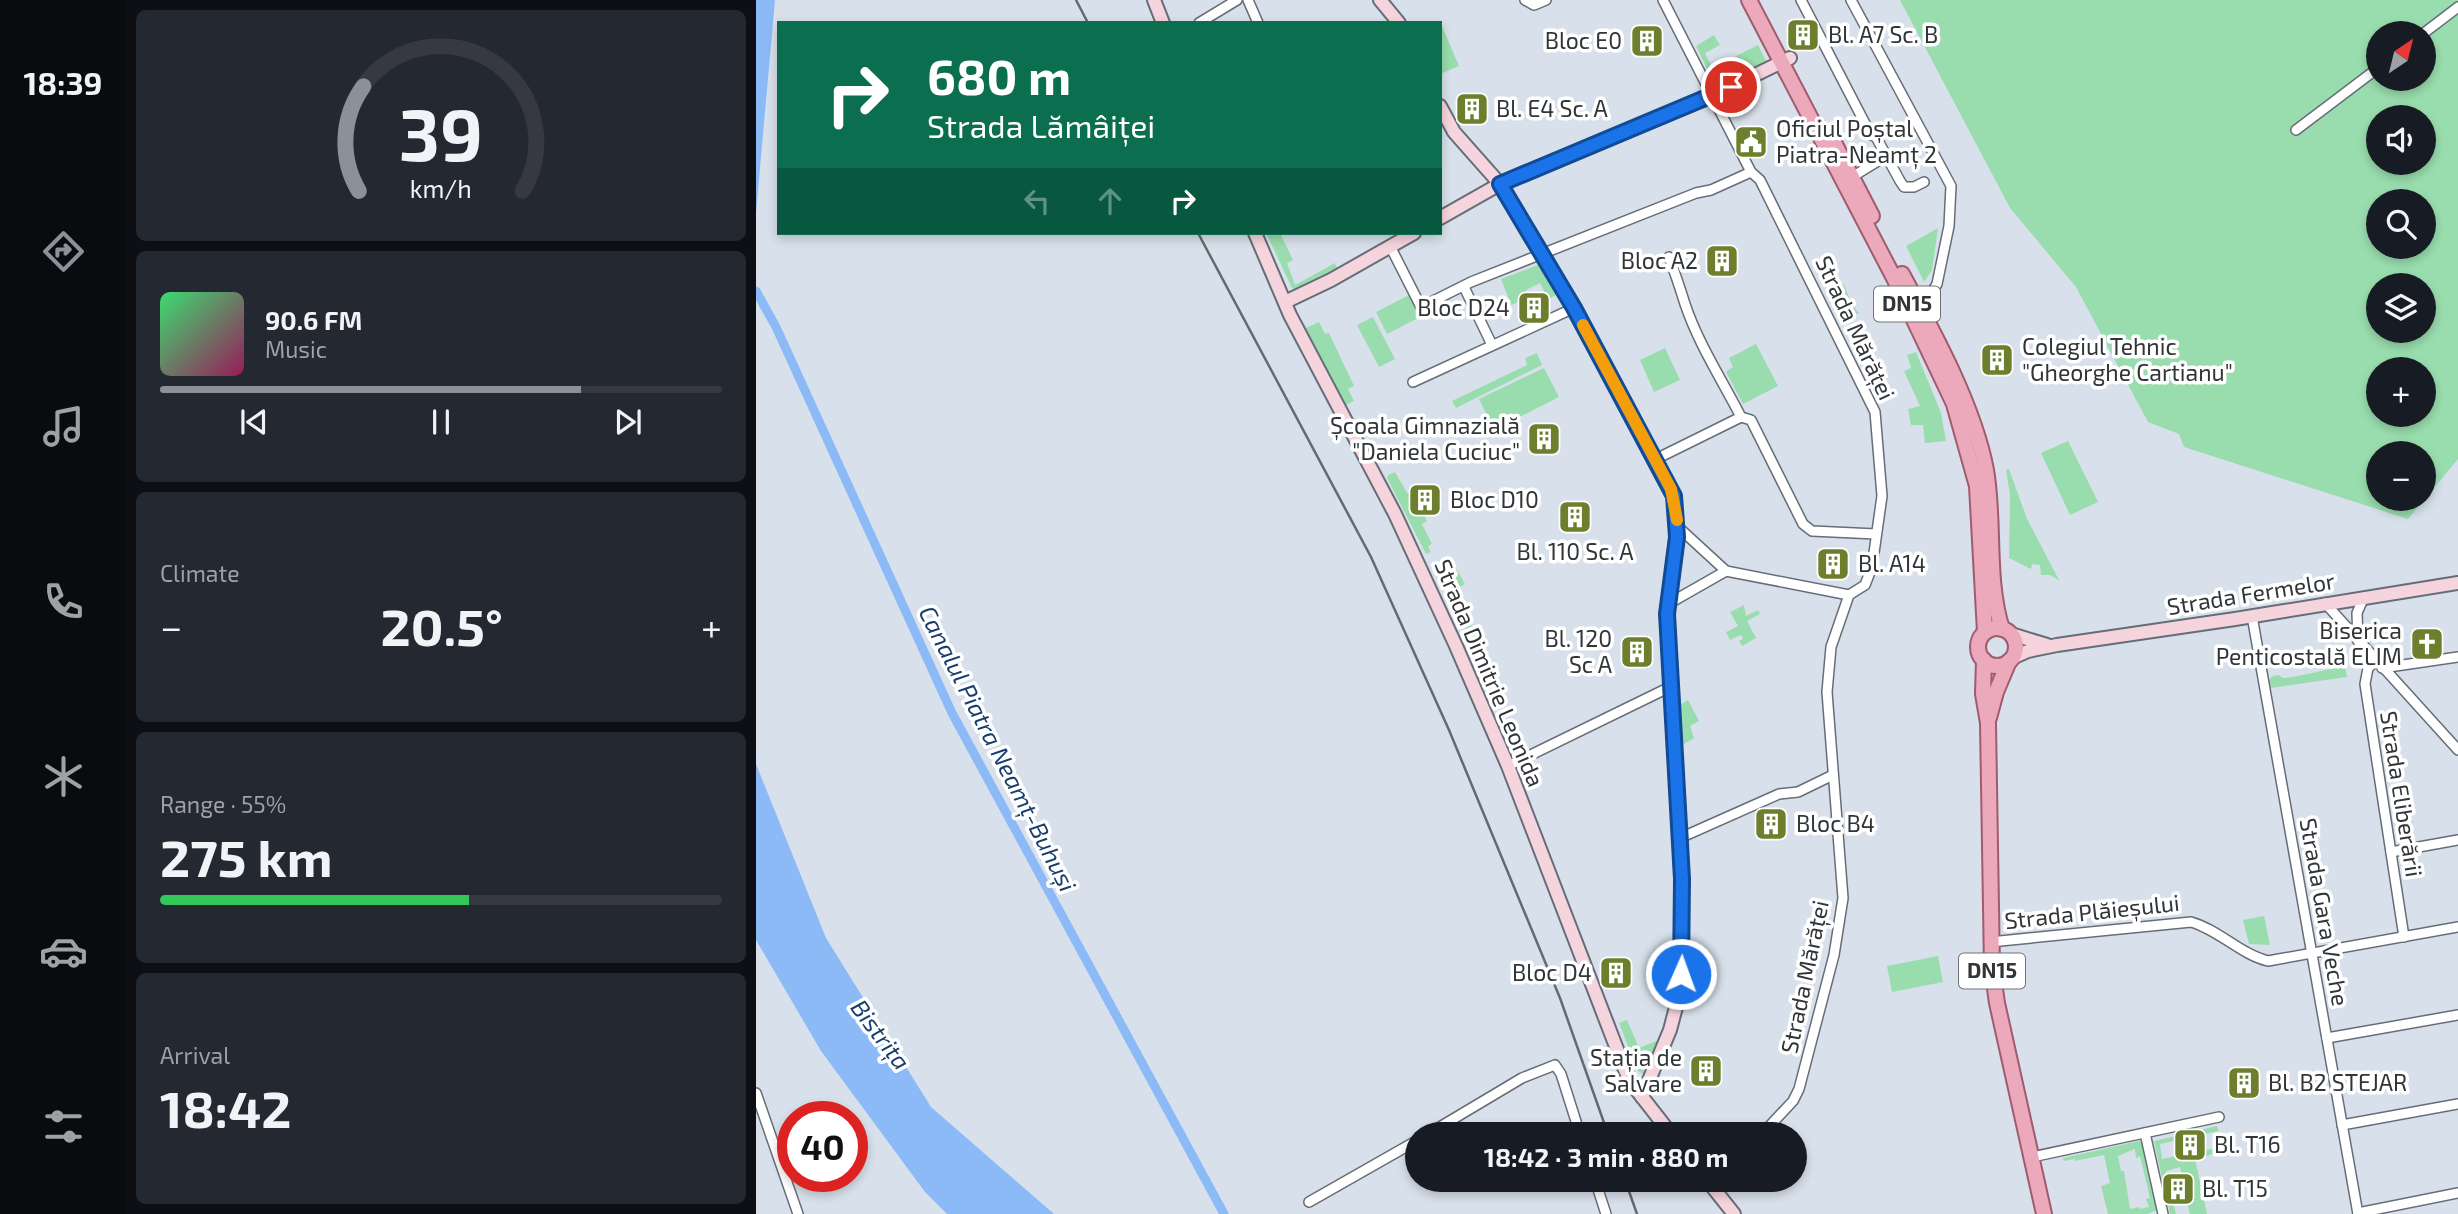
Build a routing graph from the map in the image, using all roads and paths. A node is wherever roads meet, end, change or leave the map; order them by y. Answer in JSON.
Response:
{"nodes":[{"id":1,"x":1154,"y":0,"type":"edge"},
{"id":2,"x":1237,"y":0,"type":"edge"},
{"id":3,"x":1248,"y":0,"type":"edge"},
{"id":4,"x":1380,"y":0,"type":"edge"},
{"id":5,"x":1525,"y":0,"type":"edge"},
{"id":6,"x":1546,"y":0,"type":"edge"},
{"id":7,"x":1663,"y":0,"type":"edge"},
{"id":8,"x":1749,"y":0,"type":"edge"},
{"id":9,"x":1759,"y":0,"type":"edge"},
{"id":10,"x":1801,"y":0,"type":"edge"},
{"id":11,"x":1851,"y":0,"type":"edge"},
{"id":12,"x":2458,"y":8,"type":"edge"},
{"id":13,"x":1162,"y":21,"type":"edge"},
{"id":14,"x":1202,"y":21,"type":"edge"},
{"id":15,"x":1257,"y":21,"type":"edge"},
{"id":16,"x":1397,"y":21,"type":"edge"},
{"id":17,"x":2436,"y":24,"type":"edge"},
{"id":18,"x":1786,"y":60,"type":"junction"},
{"id":19,"x":2366,"y":77,"type":"edge"},
{"id":20,"x":1712,"y":96,"type":"junction"},
{"id":21,"x":1442,"y":114,"type":"edge"},
{"id":22,"x":2296,"y":130,"type":"dead end"},
{"id":23,"x":1871,"y":135,"type":"junction"},
{"id":24,"x":1883,"y":158,"type":"junction"},
{"id":25,"x":1751,"y":172,"type":"junction"},
{"id":26,"x":1852,"y":177,"type":"junction"},
{"id":27,"x":1924,"y":182,"type":"dead end"},
{"id":28,"x":1500,"y":184,"type":"junction"},
{"id":29,"x":1904,"y":197,"type":"dead end"},
{"id":30,"x":1442,"y":217,"type":"edge"},
{"id":31,"x":1256,"y":235,"type":"edge"},
{"id":32,"x":1410,"y":235,"type":"edge"},
{"id":33,"x":1390,"y":246,"type":"junction"},
{"id":34,"x":1542,"y":256,"type":"junction"},
{"id":35,"x":1669,"y":257,"type":"dead end"},
{"id":36,"x":1464,"y":287,"type":"junction"},
{"id":37,"x":1912,"y":292,"type":"junction"},
{"id":38,"x":1285,"y":302,"type":"junction"},
{"id":39,"x":1574,"y":308,"type":"junction"},
{"id":40,"x":1492,"y":345,"type":"junction"},
{"id":41,"x":1413,"y":382,"type":"dead end"},
{"id":42,"x":1741,"y":417,"type":"junction"},
{"id":43,"x":1657,"y":459,"type":"junction"},
{"id":44,"x":1677,"y":526,"type":"junction"},
{"id":45,"x":1876,"y":534,"type":"junction"},
{"id":46,"x":1726,"y":571,"type":"junction"},
{"id":47,"x":2458,"y":583,"type":"edge"},
{"id":48,"x":1849,"y":595,"type":"junction"},
{"id":49,"x":2364,"y":597,"type":"junction"},
{"id":50,"x":2325,"y":603,"type":"junction"},
{"id":51,"x":1668,"y":604,"type":"junction"},
{"id":52,"x":2252,"y":616,"type":"junction"},
{"id":53,"x":2006,"y":631,"type":"junction"},
{"id":54,"x":1985,"y":632,"type":"junction"},
{"id":55,"x":2358,"y":641,"type":"junction"},
{"id":56,"x":2051,"y":646,"type":"junction"},
{"id":57,"x":2458,"y":657,"type":"edge"},
{"id":58,"x":1984,"y":660,"type":"junction"},
{"id":59,"x":2011,"y":660,"type":"junction"},
{"id":60,"x":2379,"y":664,"type":"junction"},
{"id":61,"x":1670,"y":687,"type":"junction"},
{"id":62,"x":1988,"y":723,"type":"junction"},
{"id":63,"x":2458,"y":734,"type":"edge"},
{"id":64,"x":2451,"y":742,"type":"junction"},
{"id":65,"x":2458,"y":750,"type":"edge"},
{"id":66,"x":1508,"y":766,"type":"junction"},
{"id":67,"x":1833,"y":775,"type":"junction"},
{"id":68,"x":1680,"y":838,"type":"junction"},
{"id":69,"x":2458,"y":840,"type":"edge"},
{"id":70,"x":2390,"y":852,"type":"junction"},
{"id":71,"x":2458,"y":928,"type":"edge"},
{"id":72,"x":2404,"y":937,"type":"junction"},
{"id":73,"x":1990,"y":942,"type":"junction"},
{"id":74,"x":2312,"y":955,"type":"junction"},
{"id":75,"x":2458,"y":1015,"type":"edge"},
{"id":76,"x":2327,"y":1038,"type":"junction"},
{"id":77,"x":756,"y":1093,"type":"edge"},
{"id":78,"x":1642,"y":1097,"type":"junction"},
{"id":79,"x":2458,"y":1104,"type":"edge"},
{"id":80,"x":2219,"y":1118,"type":"dead end"},
{"id":81,"x":1448,"y":1122,"type":"edge"},
{"id":82,"x":1576,"y":1122,"type":"edge"},
{"id":83,"x":1662,"y":1122,"type":"edge"},
{"id":84,"x":1773,"y":1122,"type":"edge"},
{"id":85,"x":2342,"y":1125,"type":"junction"},
{"id":86,"x":2145,"y":1133,"type":"junction"},
{"id":87,"x":1405,"y":1147,"type":"edge"},
{"id":88,"x":2032,"y":1157,"type":"junction"},
{"id":89,"x":1599,"y":1192,"type":"edge"},
{"id":90,"x":1719,"y":1192,"type":"edge"},
{"id":91,"x":2458,"y":1193,"type":"edge"},
{"id":92,"x":1309,"y":1202,"type":"dead end"},
{"id":93,"x":2358,"y":1213,"type":"edge"},
{"id":94,"x":798,"y":1214,"type":"edge"},
{"id":95,"x":1606,"y":1214,"type":"edge"},
{"id":96,"x":1734,"y":1214,"type":"edge"},
{"id":97,"x":2044,"y":1214,"type":"edge"},
{"id":98,"x":2162,"y":1214,"type":"edge"}],
"edges":[{"from":1,"to":13,"type":"street"},
{"from":2,"to":14,"type":"street"},
{"from":3,"to":15,"type":"street"},
{"from":4,"to":16,"type":"street"},
{"from":5,"to":6,"type":"street"},
{"from":7,"to":20,"type":"street","name":"Strada Mărăței"},
{"from":8,"to":18,"type":"main road","number":"DN15"},
{"from":9,"to":18,"type":"main road","number":"DN15"},
{"from":10,"to":23,"type":"street"},
{"from":11,"to":37,"type":"street"},
{"from":12,"to":17,"type":"street"},
{"from":18,"to":20,"type":"street"},
{"from":18,"to":26,"type":"main road","number":"DN15"},
{"from":18,"to":54,"type":"main road","number":"DN15"},
{"from":19,"to":22,"type":"street"},
{"from":20,"to":25,"type":"street","name":"Strada Mărăței"},
{"from":20,"to":28,"type":"street"},
{"from":21,"to":28,"type":"street"},
{"from":23,"to":24,"type":"street"},
{"from":23,"to":27,"type":"street"},
{"from":24,"to":26,"type":"street"},
{"from":24,"to":29,"type":"street"},
{"from":25,"to":34,"type":"street"},
{"from":25,"to":45,"type":"street","name":"Strada Mărăței"},
{"from":26,"to":37,"type":"main road","number":"DN15"},
{"from":28,"to":30,"type":"street"},
{"from":28,"to":34,"type":"street"},
{"from":31,"to":38,"type":"street","name":"Strada Dimitrie Leonida"},
{"from":32,"to":33,"type":"street"},
{"from":33,"to":36,"type":"street"},
{"from":33,"to":38,"type":"street"},
{"from":34,"to":36,"type":"street"},
{"from":34,"to":39,"type":"street"},
{"from":35,"to":42,"type":"street"},
{"from":36,"to":40,"type":"street"},
{"from":37,"to":53,"type":"main road","number":"DN15"},
{"from":38,"to":66,"type":"street","name":"Strada Dimitrie Leonida"},
{"from":39,"to":40,"type":"street"},
{"from":39,"to":43,"type":"street"},
{"from":40,"to":41,"type":"street"},
{"from":42,"to":43,"type":"street"},
{"from":42,"to":45,"type":"street"},
{"from":43,"to":44,"type":"street"},
{"from":44,"to":46,"type":"street"},
{"from":44,"to":51,"type":"street"},
{"from":45,"to":48,"type":"street","name":"Strada Mărăței"},
{"from":46,"to":48,"type":"street"},
{"from":46,"to":51,"type":"street"},
{"from":47,"to":49,"type":"street","name":"Strada Fermelor"},
{"from":48,"to":67,"type":"street","name":"Strada Mărăței"},
{"from":49,"to":50,"type":"street","name":"Strada Fermelor"},
{"from":49,"to":55,"type":"street"},
{"from":50,"to":52,"type":"street","name":"Strada Fermelor"},
{"from":50,"to":55,"type":"street"},
{"from":51,"to":61,"type":"street"},
{"from":52,"to":56,"type":"street","name":"Strada Fermelor"},
{"from":52,"to":74,"type":"street","name":"Strada Gara Veche"},
{"from":53,"to":54,"type":"main road"},
{"from":53,"to":56,"type":"street","name":"Strada Fermelor"},
{"from":53,"to":59,"type":"main road","number":"DN15"},
{"from":54,"to":58,"type":"main road","number":"DN15"},
{"from":55,"to":60,"type":"street"},
{"from":56,"to":59,"type":"street","name":"Strada Fermelor"},
{"from":57,"to":60,"type":"street"},
{"from":58,"to":59,"type":"main road"},
{"from":58,"to":62,"type":"main road","number":"DN15"},
{"from":59,"to":62,"type":"main road","number":"DN15"},
{"from":60,"to":64,"type":"street"},
{"from":60,"to":70,"type":"street","name":"Strada Eliberării"},
{"from":61,"to":66,"type":"street"},
{"from":61,"to":68,"type":"street"},
{"from":62,"to":73,"type":"main road","number":"DN15"},
{"from":63,"to":64,"type":"street"},
{"from":64,"to":65,"type":"street"},
{"from":66,"to":78,"type":"street","name":"Strada Dimitrie Leonida"},
{"from":67,"to":68,"type":"street"},
{"from":67,"to":84,"type":"street","name":"Strada Mărăței"},
{"from":68,"to":78,"type":"street"},
{"from":69,"to":70,"type":"street"},
{"from":70,"to":72,"type":"street","name":"Strada Eliberării"},
{"from":71,"to":72,"type":"street","name":"Strada Plăieșului"},
{"from":72,"to":74,"type":"street","name":"Strada Plăieșului"},
{"from":73,"to":74,"type":"street","name":"Strada Plăieșului"},
{"from":73,"to":88,"type":"main road","number":"DN15"},
{"from":74,"to":76,"type":"street","name":"Strada Gara Veche"},
{"from":75,"to":76,"type":"street"},
{"from":76,"to":85,"type":"street","name":"Strada Gara Veche"},
{"from":77,"to":94,"type":"street"},
{"from":78,"to":83,"type":"street","name":"Strada Dimitrie Leonida"},
{"from":79,"to":85,"type":"street"},
{"from":80,"to":86,"type":"street"},
{"from":81,"to":82,"type":"street"},
{"from":85,"to":93,"type":"street","name":"Strada Gara Veche"},
{"from":86,"to":88,"type":"street"},
{"from":86,"to":98,"type":"street"},
{"from":87,"to":92,"type":"street"},
{"from":88,"to":97,"type":"main road","number":"DN15"},
{"from":89,"to":95,"type":"street"},
{"from":90,"to":96,"type":"street"},
{"from":91,"to":93,"type":"street"}]}
